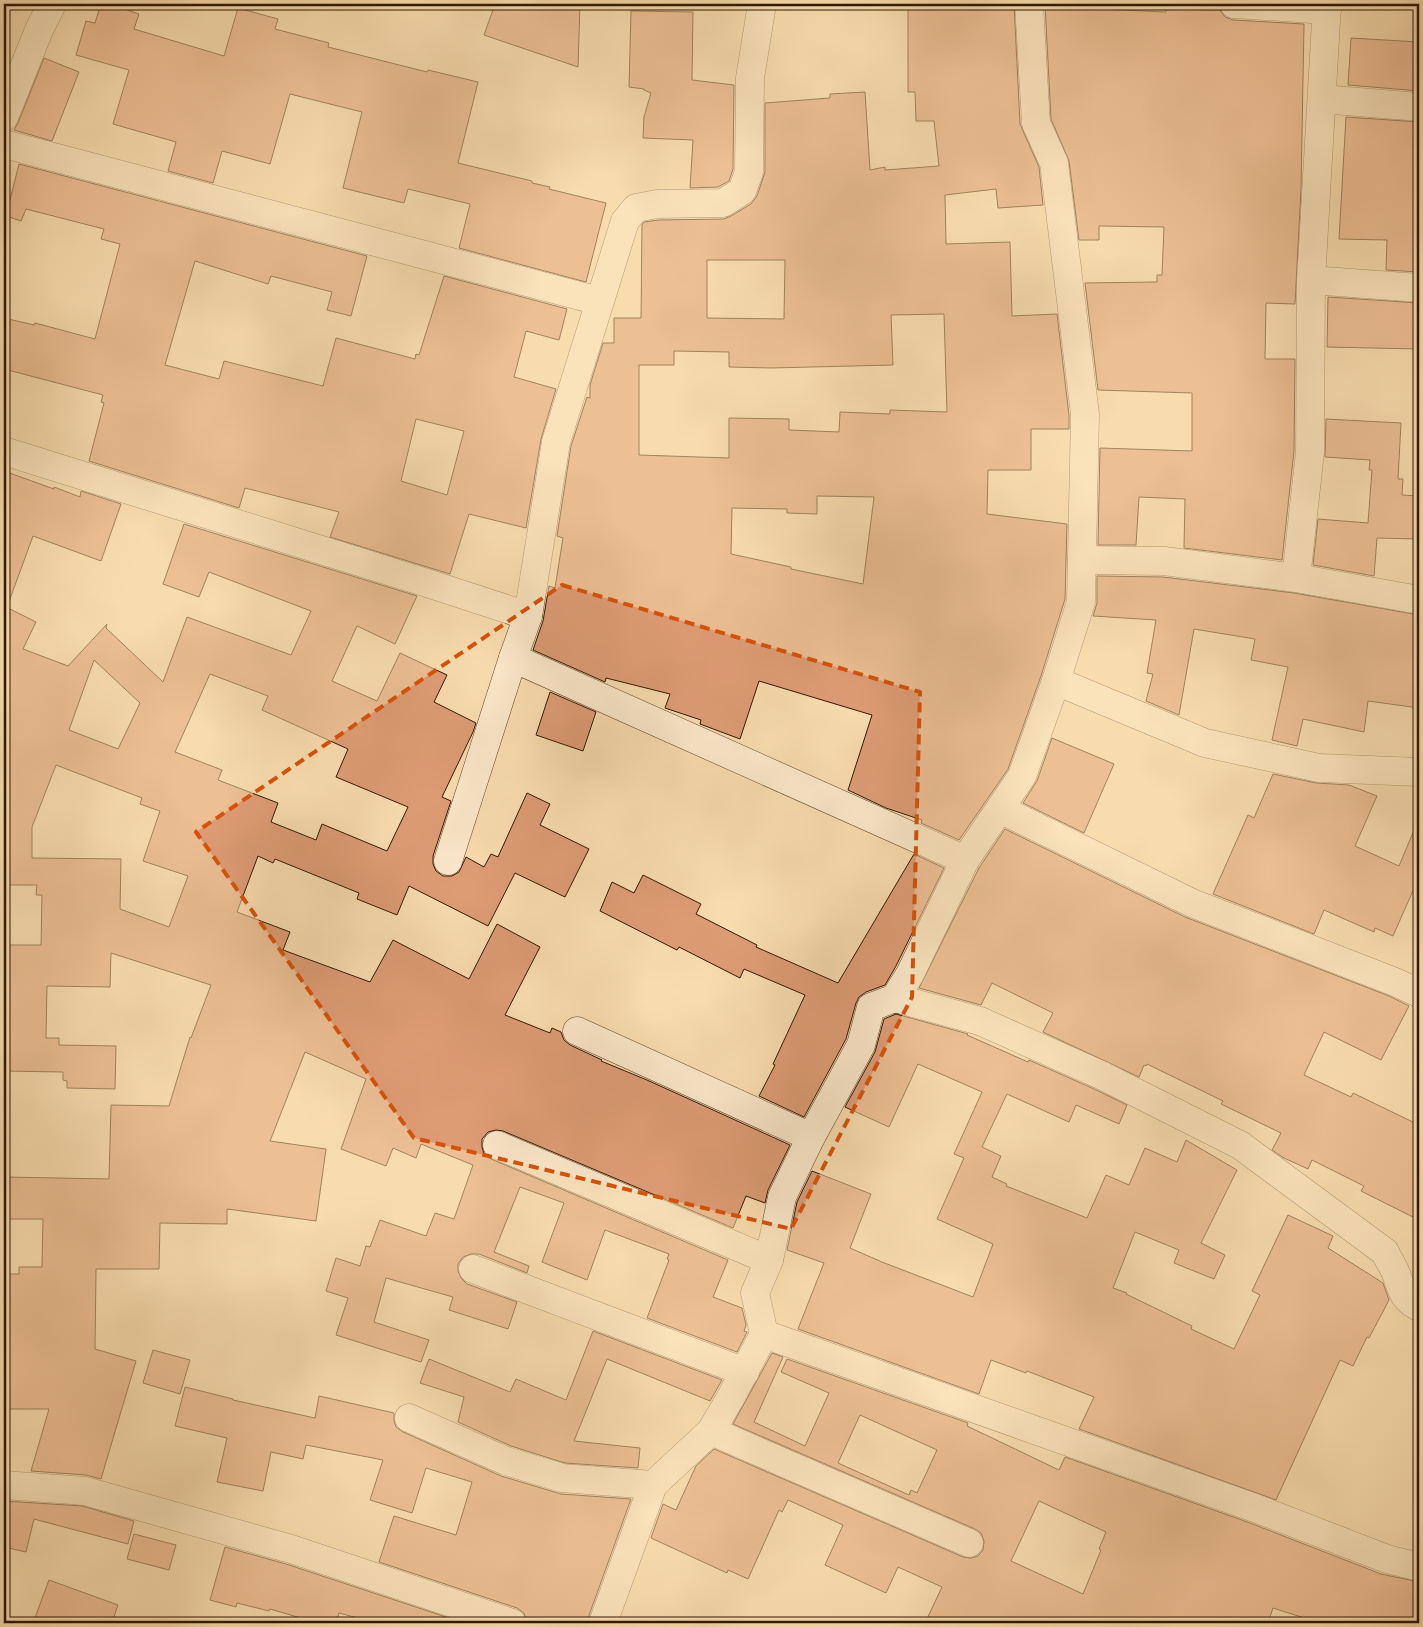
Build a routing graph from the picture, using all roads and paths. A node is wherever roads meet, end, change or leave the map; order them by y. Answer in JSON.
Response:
{"nodes":[{"id":1,"x":52,"y":4,"type":"edge"},
{"id":2,"x":762,"y":4,"type":"edge"},
{"id":3,"x":1029,"y":4,"type":"edge"},
{"id":4,"x":1234,"y":4,"type":"edge"},
{"id":5,"x":1327,"y":7,"type":"edge"},
{"id":6,"x":1322,"y":99,"type":"junction"},
{"id":7,"x":1419,"y":107,"type":"edge"},
{"id":8,"x":4,"y":117,"type":"edge"},
{"id":9,"x":4,"y":144,"type":"edge"},
{"id":10,"x":1311,"y":280,"type":"junction"},
{"id":11,"x":1419,"y":288,"type":"edge"},
{"id":12,"x":600,"y":301,"type":"junction"},
{"id":13,"x":4,"y":451,"type":"edge"},
{"id":14,"x":1082,"y":560,"type":"junction"},
{"id":15,"x":1296,"y":578,"type":"junction"},
{"id":16,"x":1419,"y":600,"type":"edge"},
{"id":17,"x":528,"y":616,"type":"junction"},
{"id":18,"x":513,"y":658,"type":"junction"},
{"id":19,"x":1056,"y":681,"type":"junction"},
{"id":20,"x":1419,"y":772,"type":"edge"},
{"id":21,"x":1000,"y":809,"type":"junction"},
{"id":22,"x":965,"y":860,"type":"junction"},
{"id":23,"x":448,"y":861,"type":"dead end"},
{"id":24,"x":1419,"y":993,"type":"edge"},
{"id":25,"x":895,"y":998,"type":"junction"},
{"id":26,"x":577,"y":1031,"type":"dead end"},
{"id":27,"x":811,"y":1137,"type":"junction"},
{"id":28,"x":497,"y":1145,"type":"dead end"},
{"id":29,"x":769,"y":1260,"type":"junction"},
{"id":30,"x":473,"y":1269,"type":"dead end"},
{"id":31,"x":1419,"y":1307,"type":"edge"},
{"id":32,"x":764,"y":1334,"type":"junction"},
{"id":33,"x":744,"y":1372,"type":"junction"},
{"id":34,"x":409,"y":1418,"type":"dead end"},
{"id":35,"x":711,"y":1431,"type":"junction"},
{"id":36,"x":4,"y":1484,"type":"edge"},
{"id":37,"x":653,"y":1485,"type":"junction"},
{"id":38,"x":969,"y":1543,"type":"dead end"},
{"id":39,"x":1419,"y":1567,"type":"edge"},
{"id":40,"x":512,"y":1623,"type":"edge"},
{"id":41,"x":603,"y":1623,"type":"edge"}],
"edges":[{"from":1,"to":8,"type":"street"},
{"from":2,"to":12,"type":"street"},
{"from":3,"to":14,"type":"street"},
{"from":4,"to":5,"type":"street"},
{"from":5,"to":6,"type":"street"},
{"from":6,"to":7,"type":"street"},
{"from":6,"to":10,"type":"street"},
{"from":9,"to":12,"type":"street"},
{"from":10,"to":11,"type":"street"},
{"from":10,"to":15,"type":"street"},
{"from":12,"to":17,"type":"street"},
{"from":13,"to":17,"type":"street"},
{"from":14,"to":15,"type":"street"},
{"from":14,"to":19,"type":"street"},
{"from":15,"to":16,"type":"street"},
{"from":17,"to":18,"type":"street"},
{"from":18,"to":22,"type":"street"},
{"from":18,"to":23,"type":"street"},
{"from":19,"to":20,"type":"street"},
{"from":19,"to":21,"type":"street"},
{"from":21,"to":22,"type":"street"},
{"from":21,"to":24,"type":"street"},
{"from":22,"to":25,"type":"street"},
{"from":25,"to":27,"type":"street"},
{"from":25,"to":31,"type":"street"},
{"from":26,"to":27,"type":"street"},
{"from":27,"to":29,"type":"street"},
{"from":28,"to":29,"type":"street"},
{"from":29,"to":32,"type":"street"},
{"from":30,"to":33,"type":"street"},
{"from":32,"to":33,"type":"street"},
{"from":32,"to":39,"type":"street"},
{"from":33,"to":35,"type":"street"},
{"from":34,"to":37,"type":"street"},
{"from":35,"to":37,"type":"street"},
{"from":35,"to":38,"type":"street"},
{"from":36,"to":40,"type":"street"},
{"from":37,"to":41,"type":"street"}]}
